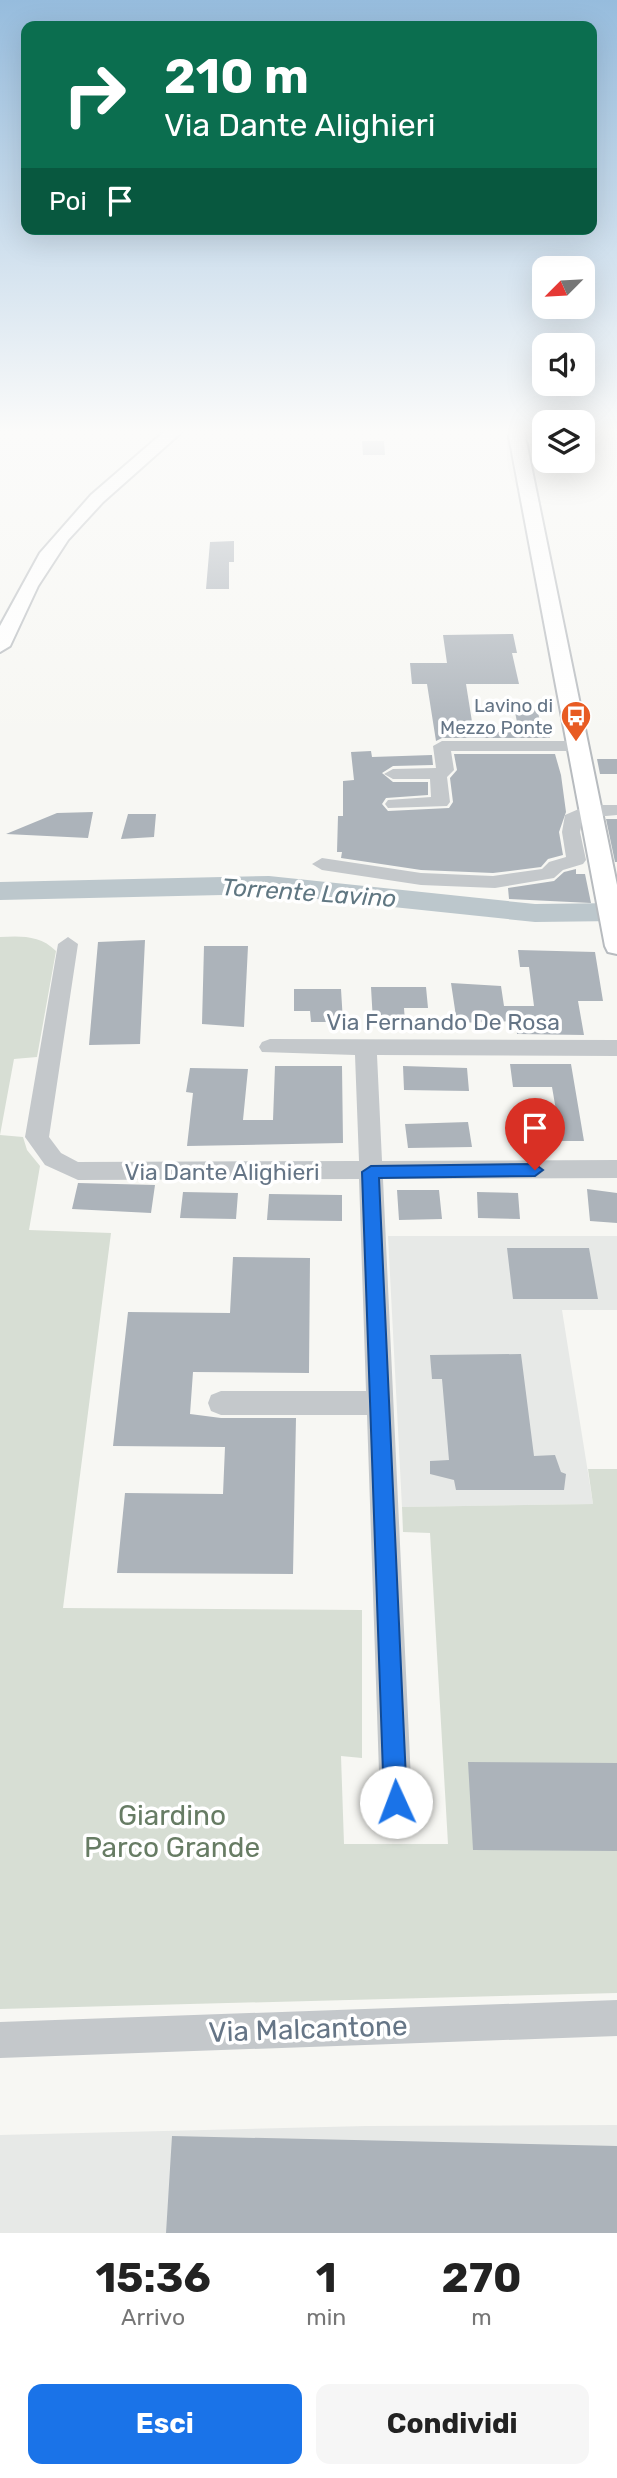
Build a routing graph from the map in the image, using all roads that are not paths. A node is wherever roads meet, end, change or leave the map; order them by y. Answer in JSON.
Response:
{"nodes":[{"id":1,"x":65,"y":535,"type":"edge"},
{"id":2,"x":536,"y":535,"type":"edge"},
{"id":3,"x":0,"y":646,"type":"edge"},
{"id":4,"x":577,"y":746,"type":"junction"},
{"id":5,"x":393,"y":774,"type":"dead end"},
{"id":6,"x":438,"y":774,"type":"junction"},
{"id":7,"x":394,"y":804,"type":"dead end"},
{"id":8,"x":588,"y":810,"type":"junction"},
{"id":9,"x":617,"y":810,"type":"edge"},
{"id":10,"x":321,"y":864,"type":"dead end"},
{"id":11,"x":610,"y":875,"type":"edge"},
{"id":12,"x":68,"y":944,"type":"dead end"},
{"id":13,"x":617,"y":944,"type":"edge"},
{"id":14,"x":270,"y":1048,"type":"dead end"},
{"id":15,"x":617,"y":1048,"type":"edge"},
{"id":16,"x":366,"y":1049,"type":"junction"},
{"id":17,"x":617,"y":1169,"type":"edge"},
{"id":18,"x":371,"y":1172,"type":"junction"},
{"id":19,"x":380,"y":1402,"type":"junction"},
{"id":20,"x":221,"y":1403,"type":"dead end"},
{"id":21,"x":396,"y":1802,"type":"dead end"},
{"id":22,"x":617,"y":2018,"type":"edge"},
{"id":23,"x":0,"y":2039,"type":"edge"}],
"edges":[{"from":1,"to":3,"type":"main road"},
{"from":2,"to":4,"type":"main road"},
{"from":4,"to":6,"type":"street"},
{"from":4,"to":8,"type":"main road"},
{"from":5,"to":6,"type":"street"},
{"from":6,"to":7,"type":"street"},
{"from":8,"to":9,"type":"street"},
{"from":8,"to":10,"type":"street"},
{"from":8,"to":11,"type":"main road"},
{"from":11,"to":13,"type":"main road"},
{"from":12,"to":18,"type":"street","name":"Via Dante Alighieri"},
{"from":14,"to":16,"type":"street","name":"Via Fernando De Rosa"},
{"from":15,"to":16,"type":"street","name":"Via Fernando De Rosa"},
{"from":16,"to":18,"type":"street"},
{"from":17,"to":18,"type":"street","name":"Via Dante Alighieri"},
{"from":18,"to":19,"type":"street"},
{"from":19,"to":20,"type":"street"},
{"from":19,"to":21,"type":"street"},
{"from":22,"to":23,"type":"street","name":"Via Malcantone"}]}
